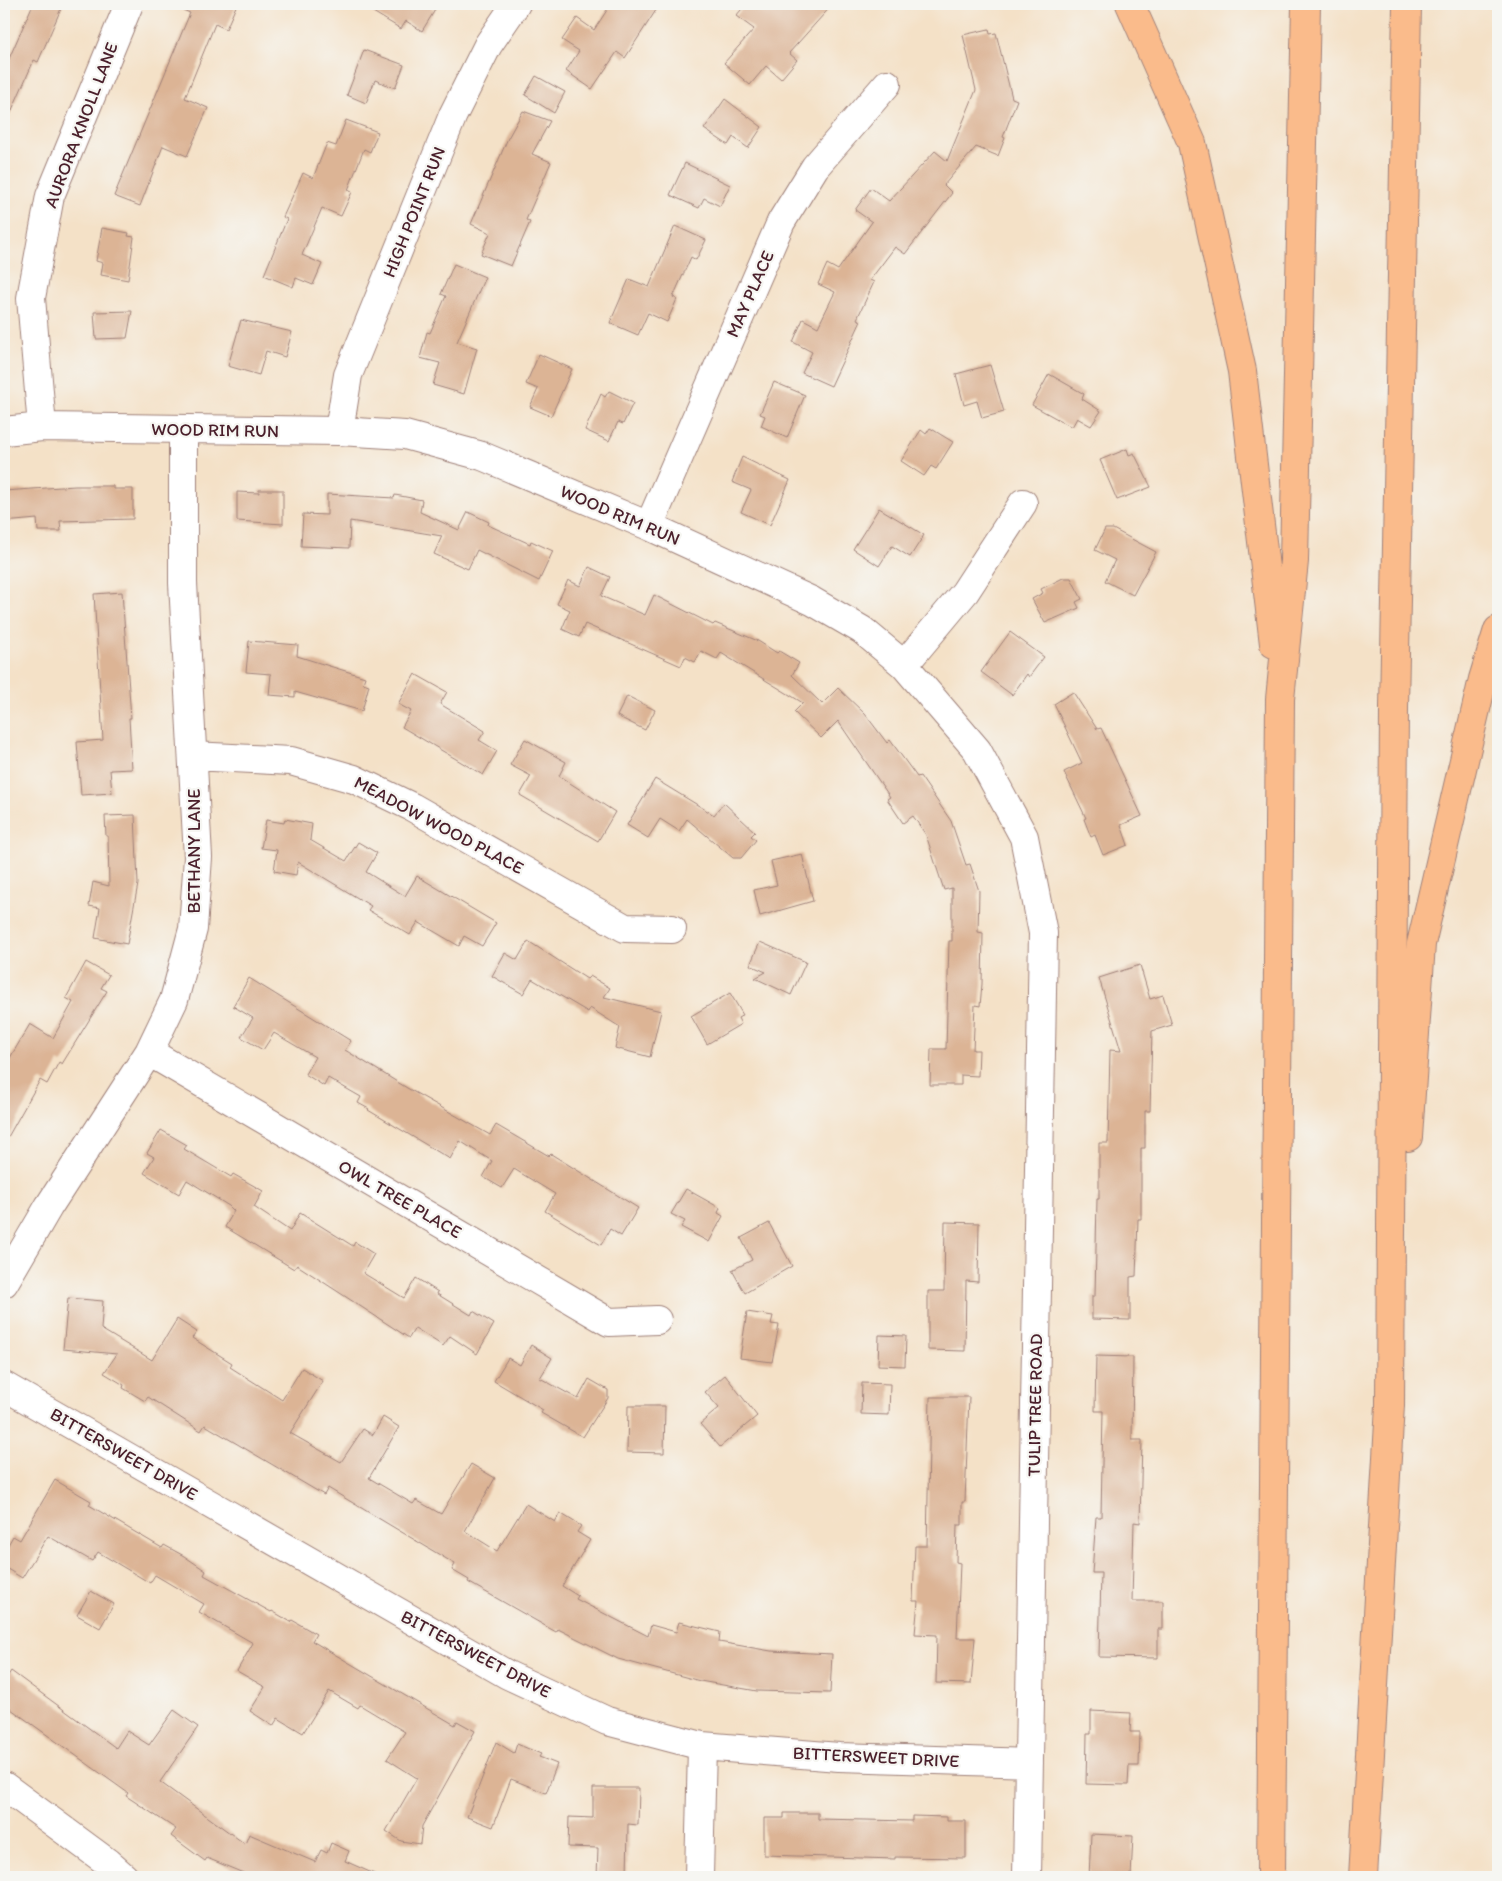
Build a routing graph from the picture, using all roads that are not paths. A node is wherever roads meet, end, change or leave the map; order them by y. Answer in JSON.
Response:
{"nodes":[{"id":1,"x":129,"y":4,"type":"edge"},
{"id":2,"x":516,"y":4,"type":"edge"},
{"id":3,"x":1130,"y":4,"type":"edge"},
{"id":4,"x":1306,"y":4,"type":"edge"},
{"id":5,"x":1407,"y":4,"type":"edge"},
{"id":6,"x":887,"y":84,"type":"dead end"},
{"id":7,"x":42,"y":427,"type":"junction"},
{"id":8,"x":183,"y":430,"type":"junction"},
{"id":9,"x":4,"y":431,"type":"edge"},
{"id":10,"x":339,"y":431,"type":"junction"},
{"id":11,"x":1023,"y":503,"type":"dead end"},
{"id":12,"x":649,"y":526,"type":"junction"},
{"id":13,"x":1498,"y":630,"type":"edge"},
{"id":14,"x":904,"y":665,"type":"junction"},
{"id":15,"x":1280,"y":700,"type":"junction"},
{"id":16,"x":194,"y":756,"type":"junction"},
{"id":17,"x":672,"y":929,"type":"dead end"},
{"id":18,"x":1043,"y":933,"type":"joint"},
{"id":19,"x":149,"y":1052,"type":"junction"},
{"id":20,"x":4,"y":1283,"type":"edge"},
{"id":21,"x":657,"y":1320,"type":"dead end"},
{"id":22,"x":4,"y":1386,"type":"edge"},
{"id":23,"x":1390,"y":1405,"type":"junction"},
{"id":24,"x":702,"y":1746,"type":"junction"},
{"id":25,"x":1029,"y":1763,"type":"junction"},
{"id":26,"x":4,"y":1786,"type":"edge"},
{"id":27,"x":124,"y":1877,"type":"edge"},
{"id":28,"x":699,"y":1877,"type":"edge"},
{"id":29,"x":1027,"y":1877,"type":"edge"},
{"id":30,"x":1271,"y":1877,"type":"edge"},
{"id":31,"x":1363,"y":1877,"type":"edge"}],
"edges":[{"from":1,"to":7,"type":"street","name":"AURORA KNOLL LANE"},
{"from":2,"to":10,"type":"street","name":"HIGH POINT RUN"},
{"from":3,"to":15,"type":"highway"},
{"from":4,"to":15,"type":"highway"},
{"from":5,"to":23,"type":"highway"},
{"from":6,"to":12,"type":"street","name":"MAY PLACE"},
{"from":7,"to":8,"type":"street","name":"WOOD RIM RUN"},
{"from":7,"to":9,"type":"street","name":"WOOD RIM RUN"},
{"from":8,"to":10,"type":"street","name":"WOOD RIM RUN"},
{"from":8,"to":16,"type":"street","name":"BETHANY LANE"},
{"from":10,"to":12,"type":"street","name":"WOOD RIM RUN"},
{"from":11,"to":14,"type":"street"},
{"from":12,"to":14,"type":"street","name":"WOOD RIM RUN"},
{"from":13,"to":23,"type":"highway"},
{"from":14,"to":18,"type":"street","name":"WOOD RIM RUN"},
{"from":15,"to":30,"type":"highway"},
{"from":16,"to":17,"type":"street","name":"MEADOW WOOD PLACE"},
{"from":16,"to":19,"type":"street","name":"BETHANY LANE"},
{"from":18,"to":25,"type":"street","name":"TULIP TREE ROAD"},
{"from":19,"to":20,"type":"street","name":"BETHANY LANE"},
{"from":19,"to":21,"type":"street","name":"OWL TREE PLACE"},
{"from":22,"to":24,"type":"street","name":"BITTERSWEET DRIVE"},
{"from":23,"to":31,"type":"highway"},
{"from":24,"to":25,"type":"street","name":"BITTERSWEET DRIVE"},
{"from":24,"to":28,"type":"street"},
{"from":25,"to":29,"type":"street","name":"TULIP TREE ROAD"},
{"from":26,"to":27,"type":"street"}]}
